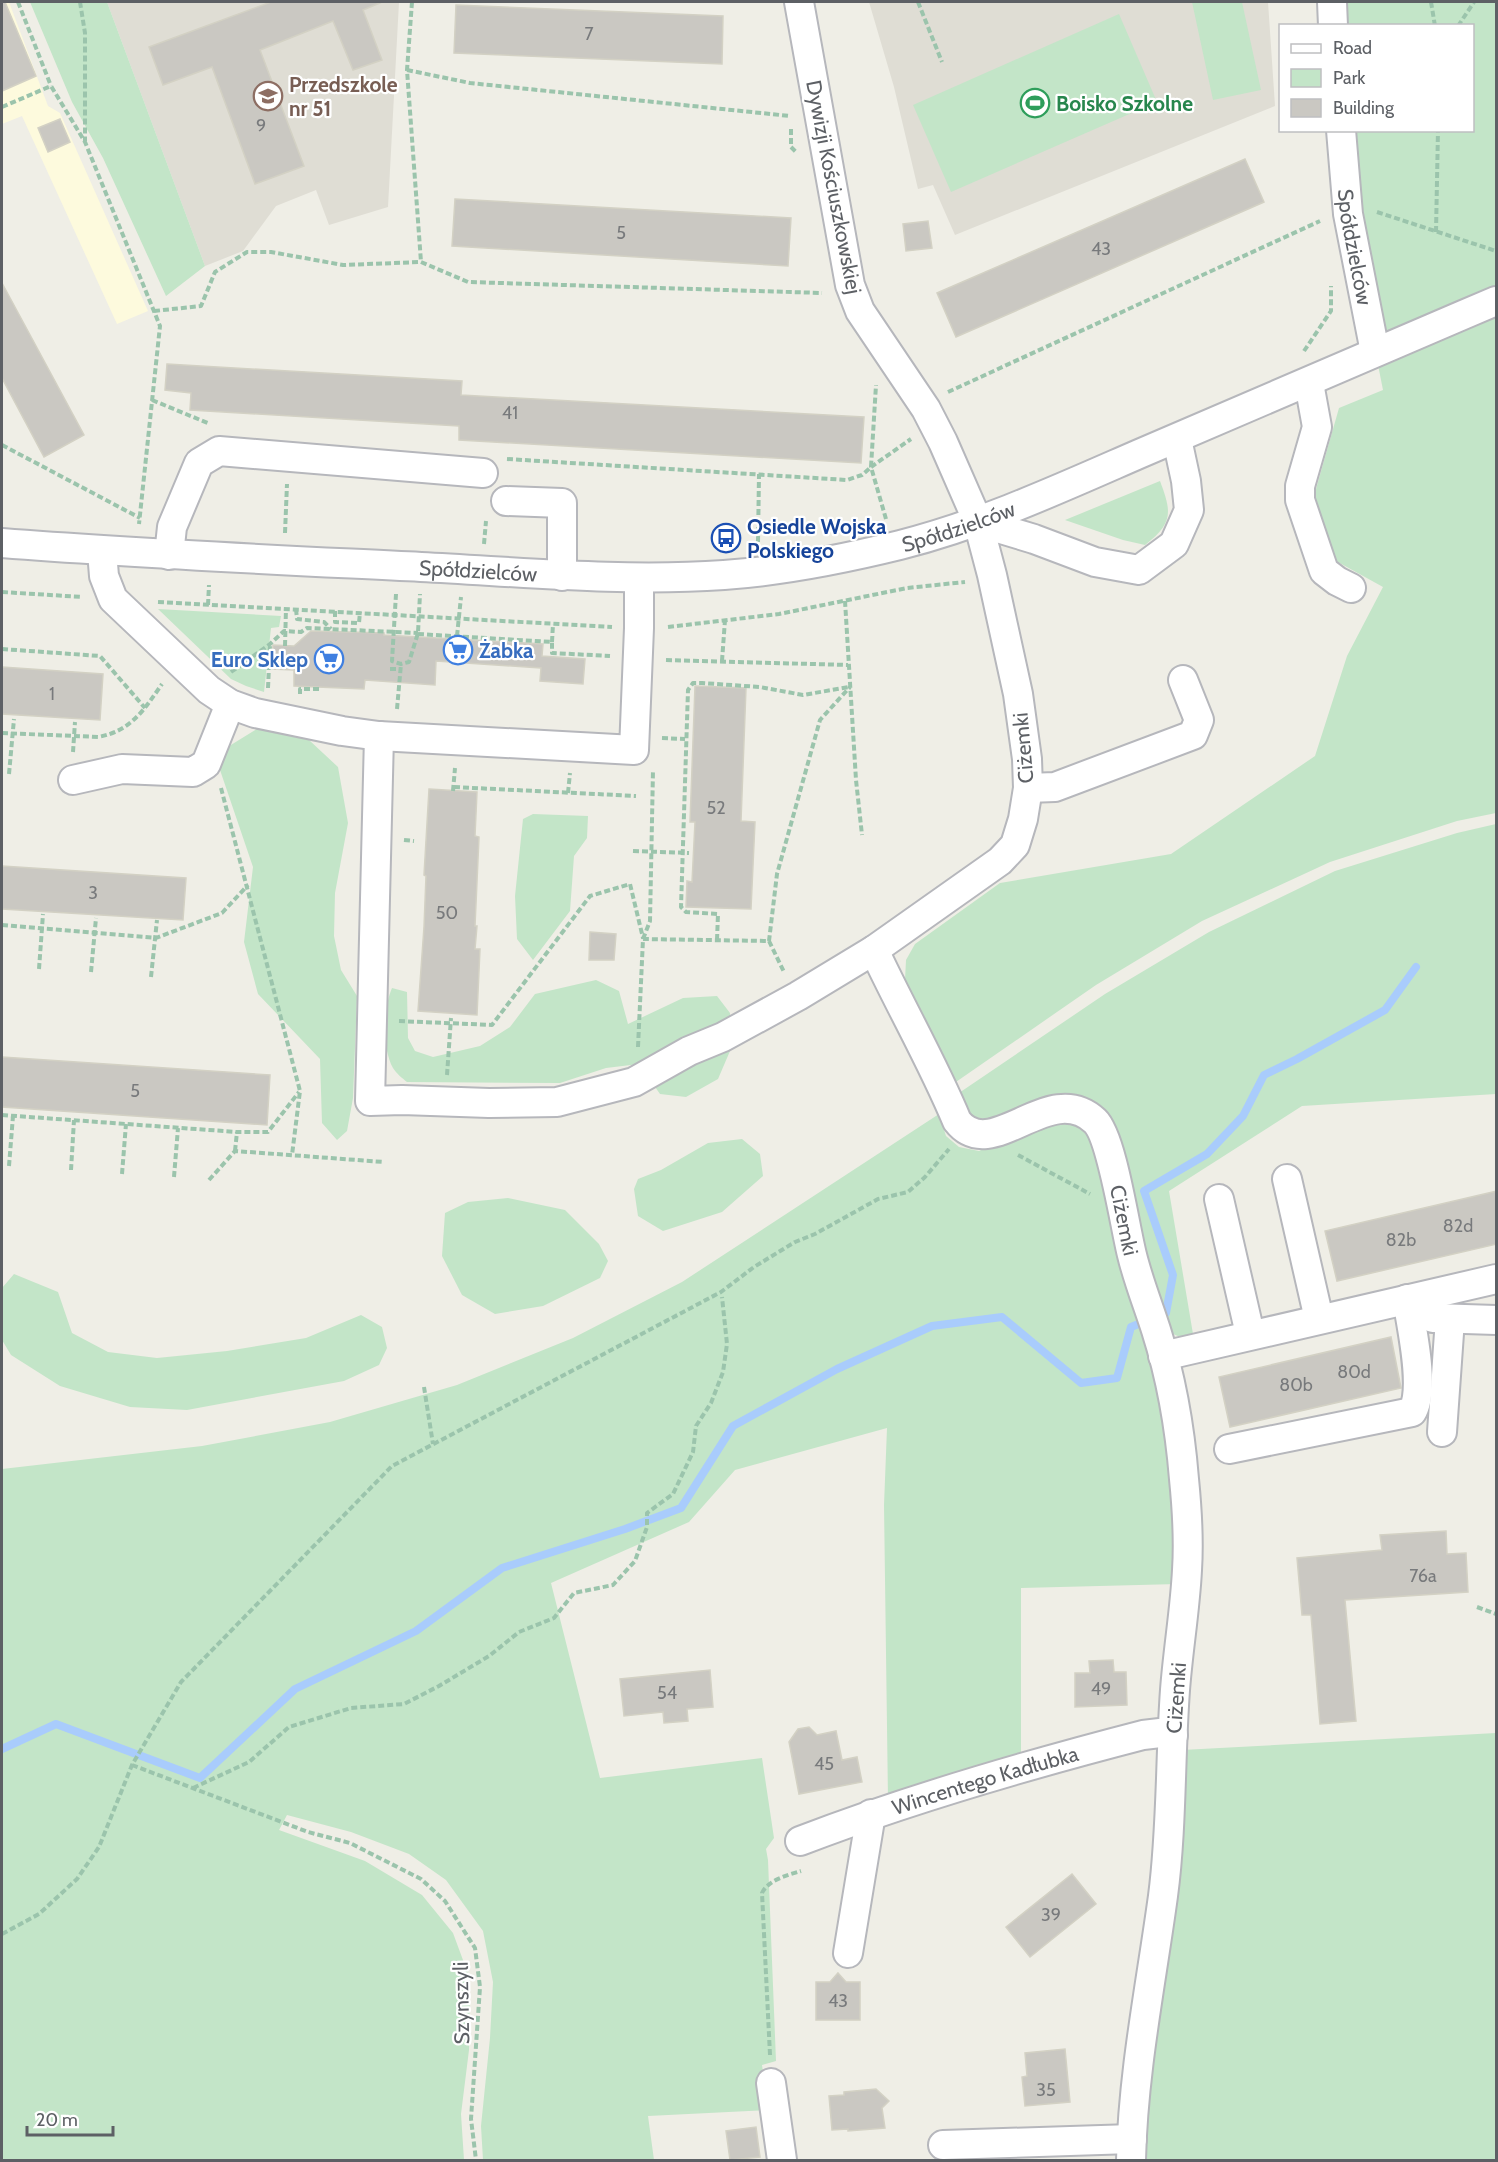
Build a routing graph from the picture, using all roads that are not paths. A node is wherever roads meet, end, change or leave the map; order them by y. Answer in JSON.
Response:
{"nodes":[{"id":1,"x":799,"y":2,"type":"edge"},
{"id":2,"x":1332,"y":2,"type":"edge"},
{"id":3,"x":1333,"y":24,"type":"edge"},
{"id":4,"x":1341,"y":132,"type":"edge"},
{"id":5,"x":1497,"y":301,"type":"edge"},
{"id":6,"x":1375,"y":352,"type":"junction"},
{"id":7,"x":1309,"y":382,"type":"junction"},
{"id":8,"x":1177,"y":439,"type":"junction"},
{"id":9,"x":493,"y":466,"type":"road end"},
{"id":10,"x":506,"y":501,"type":"dead end"},
{"id":11,"x":978,"y":522,"type":"junction"},
{"id":12,"x":2,"y":543,"type":"edge"},
{"id":13,"x":102,"y":551,"type":"junction"},
{"id":14,"x":169,"y":555,"type":"junction"},
{"id":15,"x":562,"y":576,"type":"junction"},
{"id":16,"x":639,"y":578,"type":"junction"},
{"id":17,"x":1351,"y":588,"type":"dead end"},
{"id":18,"x":1183,"y":680,"type":"dead end"},
{"id":19,"x":226,"y":691,"type":"junction"},
{"id":20,"x":379,"y":736,"type":"junction"},
{"id":21,"x":73,"y":780,"type":"dead end"},
{"id":22,"x":1028,"y":788,"type":"junction"},
{"id":23,"x":874,"y":950,"type":"junction"},
{"id":24,"x":1287,"y":1179,"type":"dead end"},
{"id":25,"x":1219,"y":1199,"type":"dead end"},
{"id":26,"x":1497,"y":1279,"type":"edge"},
{"id":27,"x":1408,"y":1308,"type":"junction"},
{"id":28,"x":1319,"y":1319,"type":"junction"},
{"id":29,"x":1449,"y":1319,"type":"junction"},
{"id":30,"x":1497,"y":1320,"type":"edge"},
{"id":31,"x":1250,"y":1334,"type":"junction"},
{"id":32,"x":1160,"y":1344,"type":"junction"},
{"id":33,"x":1442,"y":1432,"type":"dead end"},
{"id":34,"x":1229,"y":1449,"type":"dead end"},
{"id":35,"x":1173,"y":1735,"type":"junction"},
{"id":36,"x":871,"y":1814,"type":"junction"},
{"id":37,"x":800,"y":1841,"type":"dead end"},
{"id":38,"x":848,"y":1953,"type":"dead end"},
{"id":39,"x":771,"y":2084,"type":"road end"},
{"id":40,"x":943,"y":2145,"type":"dead end"},
{"id":41,"x":1131,"y":2150,"type":"edge"},
{"id":42,"x":782,"y":2160,"type":"edge"}],
"edges":[{"from":1,"to":11,"type":"street","name":"Dywizji Kościuszkowskiej"},
{"from":2,"to":3,"type":"street"},
{"from":4,"to":6,"type":"street","name":"Spółdzielców"},
{"from":5,"to":6,"type":"street"},
{"from":6,"to":7,"type":"street","name":"Spółdzielców"},
{"from":7,"to":8,"type":"street","name":"Spółdzielców"},
{"from":7,"to":17,"type":"street"},
{"from":8,"to":11,"type":"street","name":"Spółdzielców"},
{"from":8,"to":11,"type":"street"},
{"from":9,"to":14,"type":"street"},
{"from":10,"to":15,"type":"street"},
{"from":11,"to":16,"type":"street","name":"Spółdzielców"},
{"from":11,"to":22,"type":"street","name":"Ciżemki"},
{"from":12,"to":13,"type":"street","name":"Spółdzielców"},
{"from":13,"to":14,"type":"street","name":"Spółdzielców"},
{"from":13,"to":19,"type":"street"},
{"from":14,"to":15,"type":"street","name":"Spółdzielców"},
{"from":15,"to":16,"type":"street","name":"Spółdzielców"},
{"from":16,"to":20,"type":"street"},
{"from":18,"to":22,"type":"street"},
{"from":19,"to":20,"type":"street"},
{"from":19,"to":21,"type":"street"},
{"from":20,"to":23,"type":"street","name":"Ciżemki"},
{"from":22,"to":23,"type":"street","name":"Ciżemki"},
{"from":23,"to":32,"type":"street","name":"Ciżemki"},
{"from":24,"to":28,"type":"street"},
{"from":25,"to":31,"type":"street"},
{"from":26,"to":27,"type":"street"},
{"from":27,"to":28,"type":"street"},
{"from":27,"to":29,"type":"street"},
{"from":27,"to":34,"type":"street"},
{"from":28,"to":31,"type":"street"},
{"from":29,"to":30,"type":"street"},
{"from":29,"to":33,"type":"street"},
{"from":31,"to":32,"type":"street"},
{"from":32,"to":35,"type":"street","name":"Ciżemki"},
{"from":35,"to":36,"type":"street","name":"Wincentego Kadłubka"},
{"from":35,"to":41,"type":"street","name":"Ciżemki"},
{"from":36,"to":37,"type":"street","name":"Wincentego Kadłubka"},
{"from":36,"to":38,"type":"street"},
{"from":39,"to":42,"type":"street"},
{"from":40,"to":41,"type":"street"}]}
